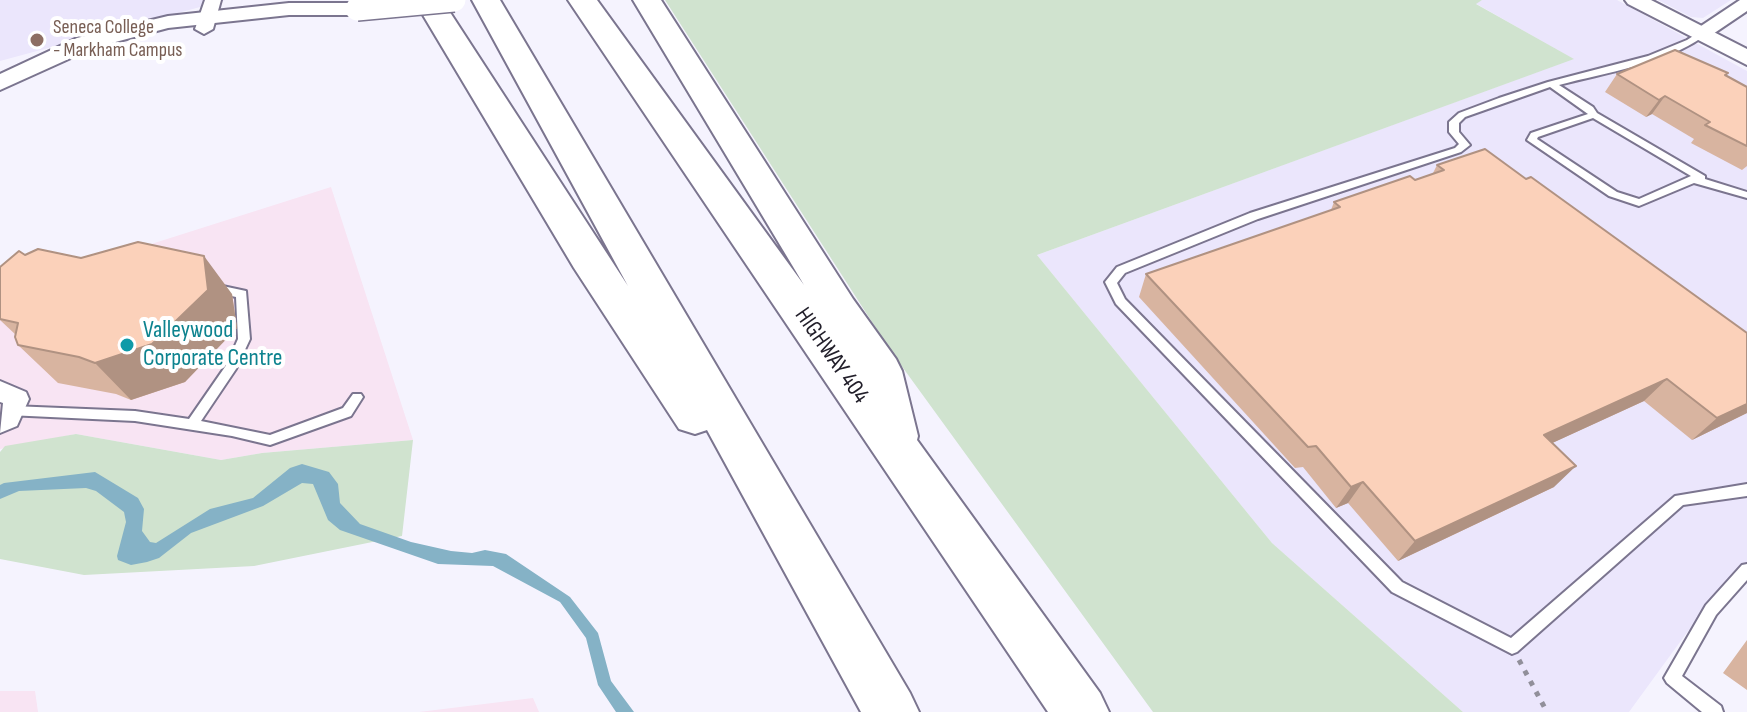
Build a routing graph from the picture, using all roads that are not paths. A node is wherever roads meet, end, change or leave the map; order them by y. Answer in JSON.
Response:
{"nodes":[{"id":1,"x":428,"y":0,"type":"edge"},
{"id":2,"x":435,"y":0,"type":"edge"},
{"id":3,"x":454,"y":0,"type":"edge"},
{"id":4,"x":486,"y":0,"type":"edge"},
{"id":5,"x":582,"y":0,"type":"edge"},
{"id":6,"x":647,"y":0,"type":"edge"},
{"id":7,"x":1635,"y":0,"type":"edge"},
{"id":8,"x":1747,"y":3,"type":"edge"},
{"id":9,"x":208,"y":15,"type":"edge"},
{"id":10,"x":1701,"y":34,"type":"junction"},
{"id":11,"x":457,"y":43,"type":"junction"},
{"id":12,"x":1666,"y":53,"type":"junction"},
{"id":13,"x":1747,"y":58,"type":"edge"},
{"id":14,"x":1680,"y":60,"type":"edge"},
{"id":15,"x":0,"y":83,"type":"edge"},
{"id":16,"x":1551,"y":84,"type":"junction"},
{"id":17,"x":1594,"y":115,"type":"junction"},
{"id":18,"x":1703,"y":179,"type":"junction"},
{"id":19,"x":1747,"y":195,"type":"edge"},
{"id":20,"x":206,"y":287,"type":"edge"},
{"id":21,"x":357,"y":397,"type":"dead end"},
{"id":22,"x":4,"y":408,"type":"edge"},
{"id":23,"x":191,"y":426,"type":"junction"},
{"id":24,"x":899,"y":452,"type":"junction"},
{"id":25,"x":1747,"y":490,"type":"edge"},
{"id":26,"x":1747,"y":570,"type":"edge"},
{"id":27,"x":881,"y":693,"type":"edge"},
{"id":28,"x":1081,"y":712,"type":"edge"},
{"id":29,"x":1715,"y":712,"type":"edge"}],
"edges":[{"from":1,"to":11,"type":"highway"},
{"from":2,"to":11,"type":"highway"},
{"from":3,"to":9,"type":"street","bridge":true},
{"from":4,"to":27,"type":"highway"},
{"from":5,"to":24,"type":"highway","name":"HIGHWAY 404"},
{"from":6,"to":24,"type":"highway"},
{"from":7,"to":10,"type":"street"},
{"from":8,"to":10,"type":"street"},
{"from":9,"to":15,"type":"street"},
{"from":10,"to":12,"type":"lane"},
{"from":10,"to":13,"type":"street"},
{"from":11,"to":27,"type":"highway"},
{"from":12,"to":14,"type":"lane"},
{"from":12,"to":16,"type":"lane"},
{"from":16,"to":17,"type":"lane"},
{"from":16,"to":25,"type":"lane"},
{"from":17,"to":18,"type":"lane"},
{"from":17,"to":18,"type":"lane"},
{"from":18,"to":19,"type":"lane"},
{"from":20,"to":23,"type":"lane"},
{"from":21,"to":23,"type":"lane"},
{"from":22,"to":23,"type":"lane"},
{"from":24,"to":28,"type":"highway","name":"HIGHWAY 404"},
{"from":26,"to":29,"type":"lane"}]}
